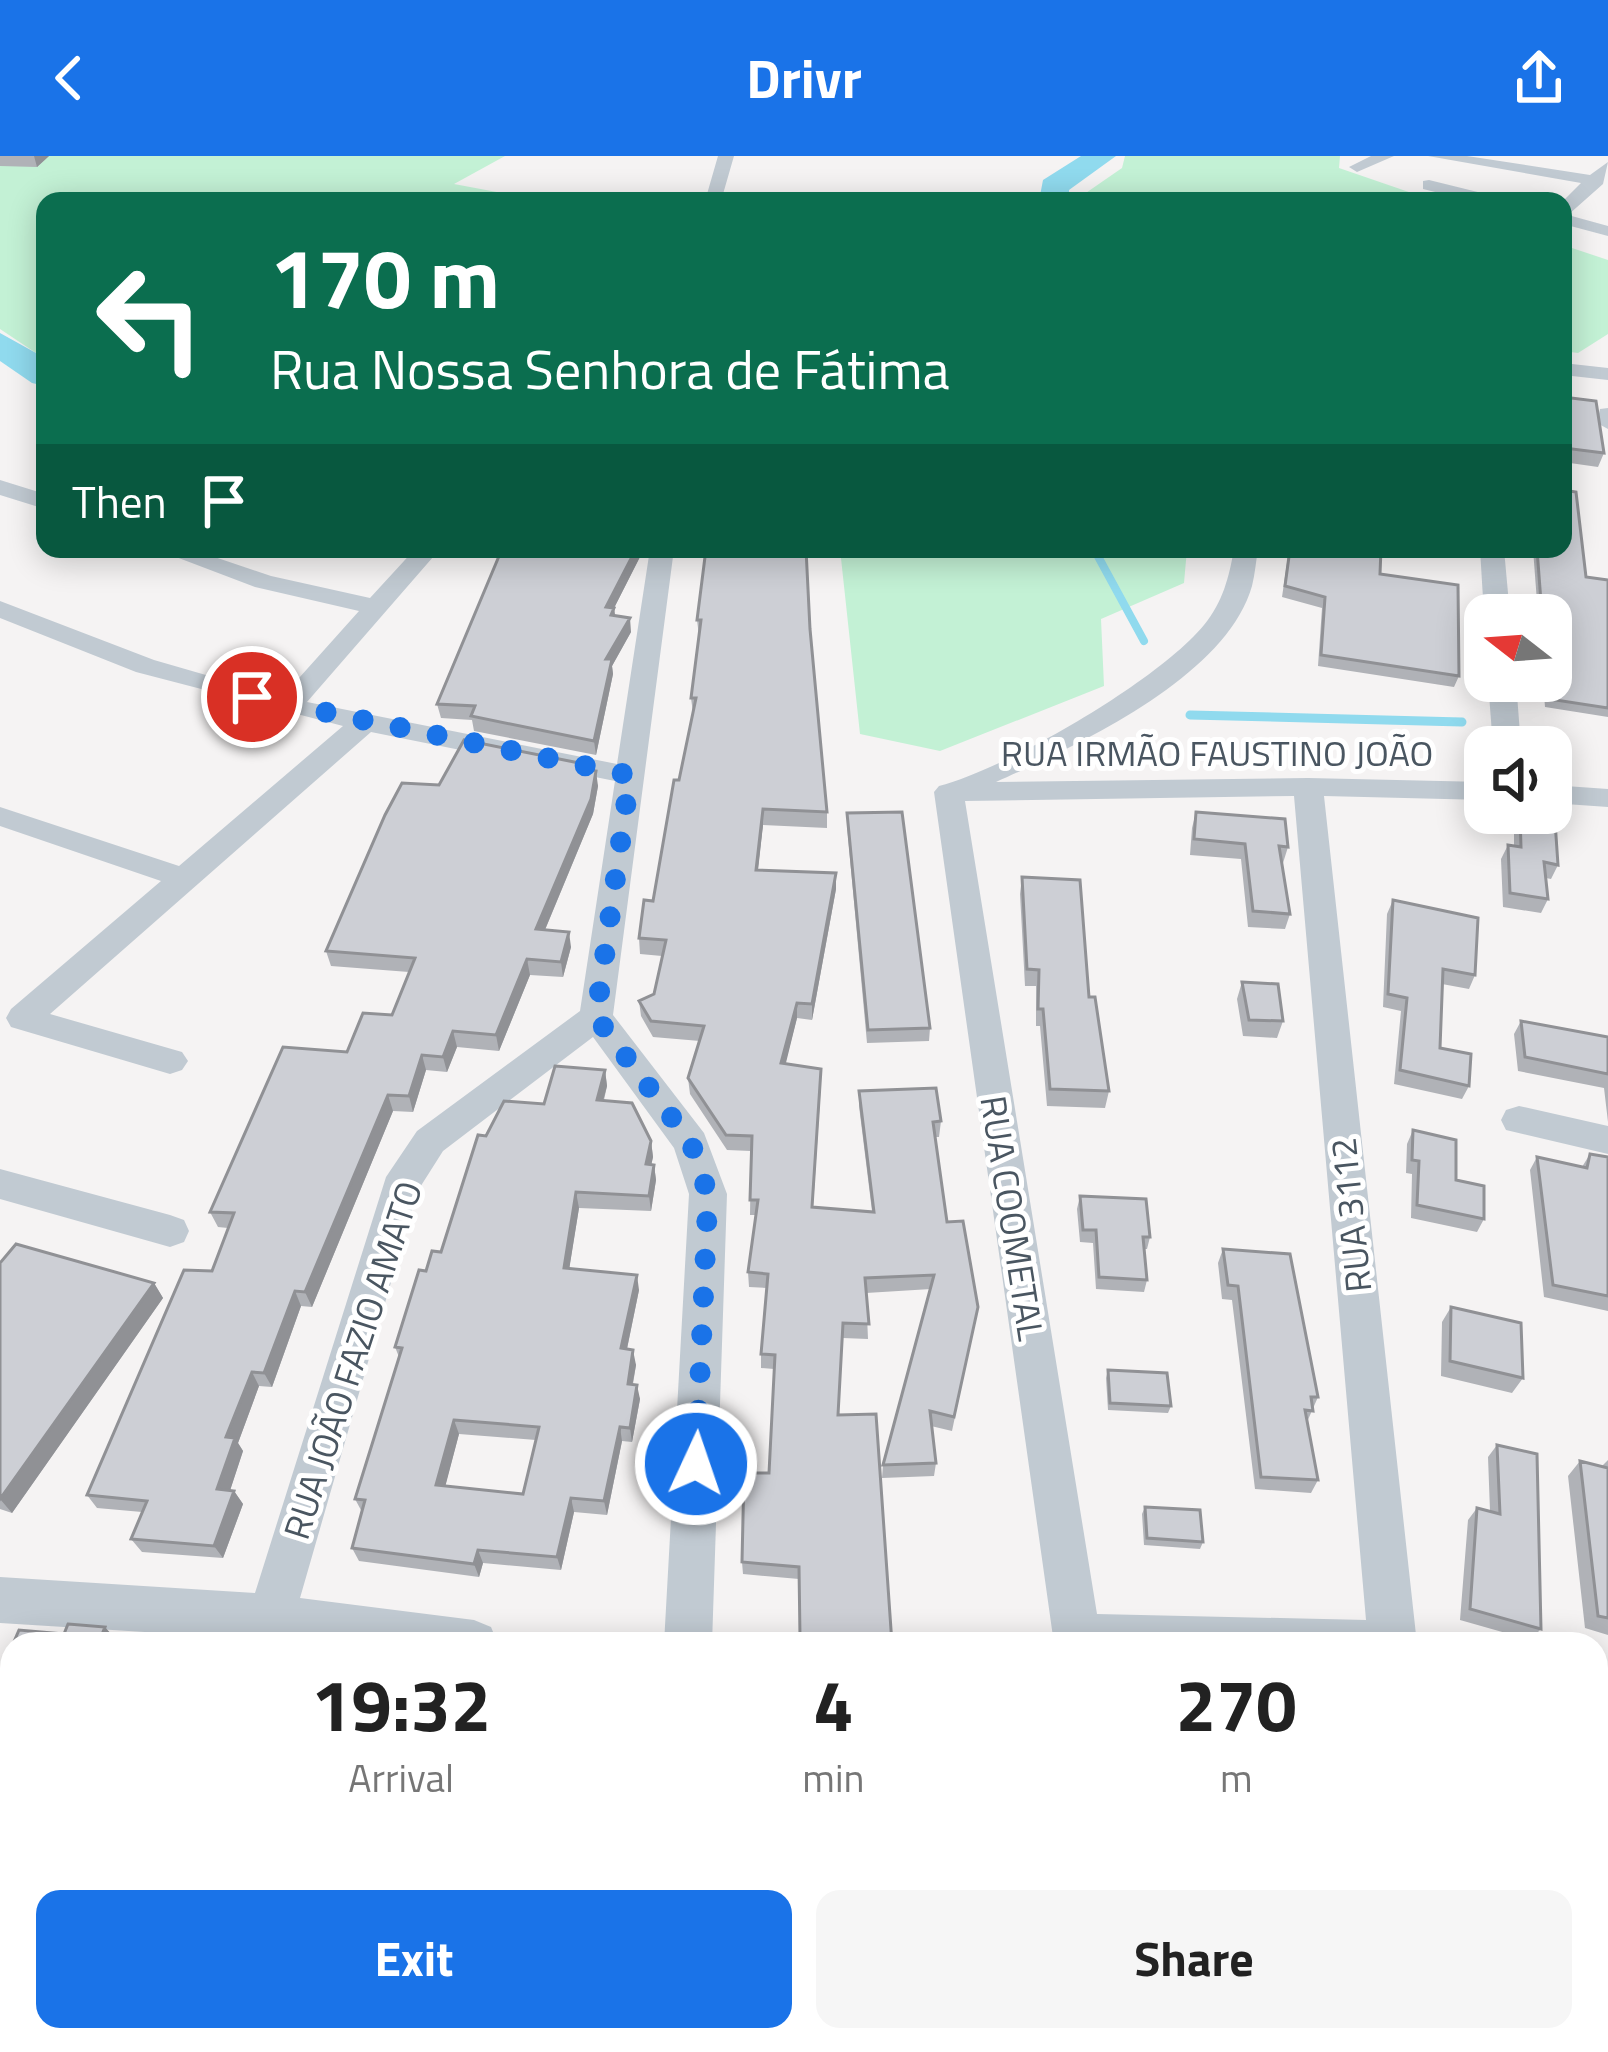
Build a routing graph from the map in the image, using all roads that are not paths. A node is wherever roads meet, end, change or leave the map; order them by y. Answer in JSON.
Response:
{"nodes":[{"id":1,"x":727,"y":156,"type":"edge"},
{"id":2,"x":1386,"y":156,"type":"edge"},
{"id":3,"x":1436,"y":156,"type":"edge"},
{"id":4,"x":1357,"y":167,"type":"dead end"},
{"id":5,"x":1602,"y":173,"type":"edge"},
{"id":6,"x":1430,"y":184,"type":"dead end"},
{"id":7,"x":716,"y":192,"type":"edge"},
{"id":8,"x":1449,"y":192,"type":"edge"},
{"id":9,"x":1572,"y":205,"type":"edge"},
{"id":10,"x":1572,"y":218,"type":"edge"},
{"id":11,"x":1608,"y":231,"type":"edge"},
{"id":12,"x":1572,"y":370,"type":"edge"},
{"id":13,"x":1608,"y":374,"type":"edge"},
{"id":14,"x":1608,"y":414,"type":"edge"},
{"id":15,"x":1608,"y":423,"type":"edge"},
{"id":16,"x":0,"y":487,"type":"edge"},
{"id":17,"x":36,"y":499,"type":"edge"},
{"id":18,"x":193,"y":558,"type":"edge"},
{"id":19,"x":421,"y":558,"type":"edge"},
{"id":20,"x":661,"y":558,"type":"edge"},
{"id":21,"x":1245,"y":558,"type":"edge"},
{"id":22,"x":1493,"y":558,"type":"edge"},
{"id":23,"x":1495,"y":594,"type":"edge"},
{"id":24,"x":379,"y":608,"type":"junction"},
{"id":25,"x":0,"y":609,"type":"edge"},
{"id":26,"x":288,"y":707,"type":"junction"},
{"id":27,"x":364,"y":723,"type":"junction"},
{"id":28,"x":630,"y":775,"type":"junction"},
{"id":29,"x":1308,"y":787,"type":"junction"},
{"id":30,"x":1464,"y":791,"type":"edge"},
{"id":31,"x":949,"y":792,"type":"junction"},
{"id":32,"x":1572,"y":795,"type":"edge"},
{"id":33,"x":1608,"y":798,"type":"edge"},
{"id":34,"x":0,"y":816,"type":"edge"},
{"id":35,"x":186,"y":879,"type":"junction"},
{"id":36,"x":12,"y":1014,"type":"edge"},
{"id":37,"x":596,"y":1017,"type":"junction"},
{"id":38,"x":170,"y":1061,"type":"dead end"},
{"id":39,"x":1519,"y":1120,"type":"dead end"},
{"id":40,"x":1608,"y":1140,"type":"edge"},
{"id":41,"x":3,"y":1189,"type":"edge"},
{"id":42,"x":170,"y":1231,"type":"dead end"},
{"id":43,"x":0,"y":1600,"type":"edge"},
{"id":44,"x":267,"y":1630,"type":"edge"},
{"id":45,"x":689,"y":1632,"type":"edge"},
{"id":46,"x":1076,"y":1632,"type":"edge"},
{"id":47,"x":1391,"y":1632,"type":"edge"}],
"edges":[{"from":1,"to":7,"type":"street"},
{"from":2,"to":4,"type":"street"},
{"from":3,"to":5,"type":"street"},
{"from":5,"to":9,"type":"street"},
{"from":6,"to":8,"type":"street"},
{"from":10,"to":11,"type":"street"},
{"from":12,"to":13,"type":"street"},
{"from":14,"to":15,"type":"street"},
{"from":16,"to":17,"type":"street"},
{"from":18,"to":24,"type":"street"},
{"from":19,"to":24,"type":"street"},
{"from":20,"to":28,"type":"street"},
{"from":21,"to":31,"type":"street"},
{"from":22,"to":23,"type":"street"},
{"from":24,"to":26,"type":"street"},
{"from":25,"to":26,"type":"street"},
{"from":26,"to":27,"type":"street"},
{"from":27,"to":28,"type":"street"},
{"from":27,"to":35,"type":"street"},
{"from":28,"to":37,"type":"street"},
{"from":29,"to":30,"type":"street","name":"RUA IRMÃO FAUSTINO JOÃO"},
{"from":29,"to":31,"type":"street","name":"RUA IRMÃO FAUSTINO JOÃO"},
{"from":29,"to":47,"type":"street","name":"RUA 3112"},
{"from":31,"to":46,"type":"street","name":"RUA COOMETAL"},
{"from":32,"to":33,"type":"street"},
{"from":34,"to":35,"type":"street"},
{"from":35,"to":36,"type":"street"},
{"from":36,"to":38,"type":"street"},
{"from":37,"to":44,"type":"street","name":"RUA JOÃO FAZIO AMATO"},
{"from":37,"to":45,"type":"street"},
{"from":39,"to":40,"type":"street"},
{"from":41,"to":42,"type":"street"},
{"from":43,"to":44,"type":"street"}]}
